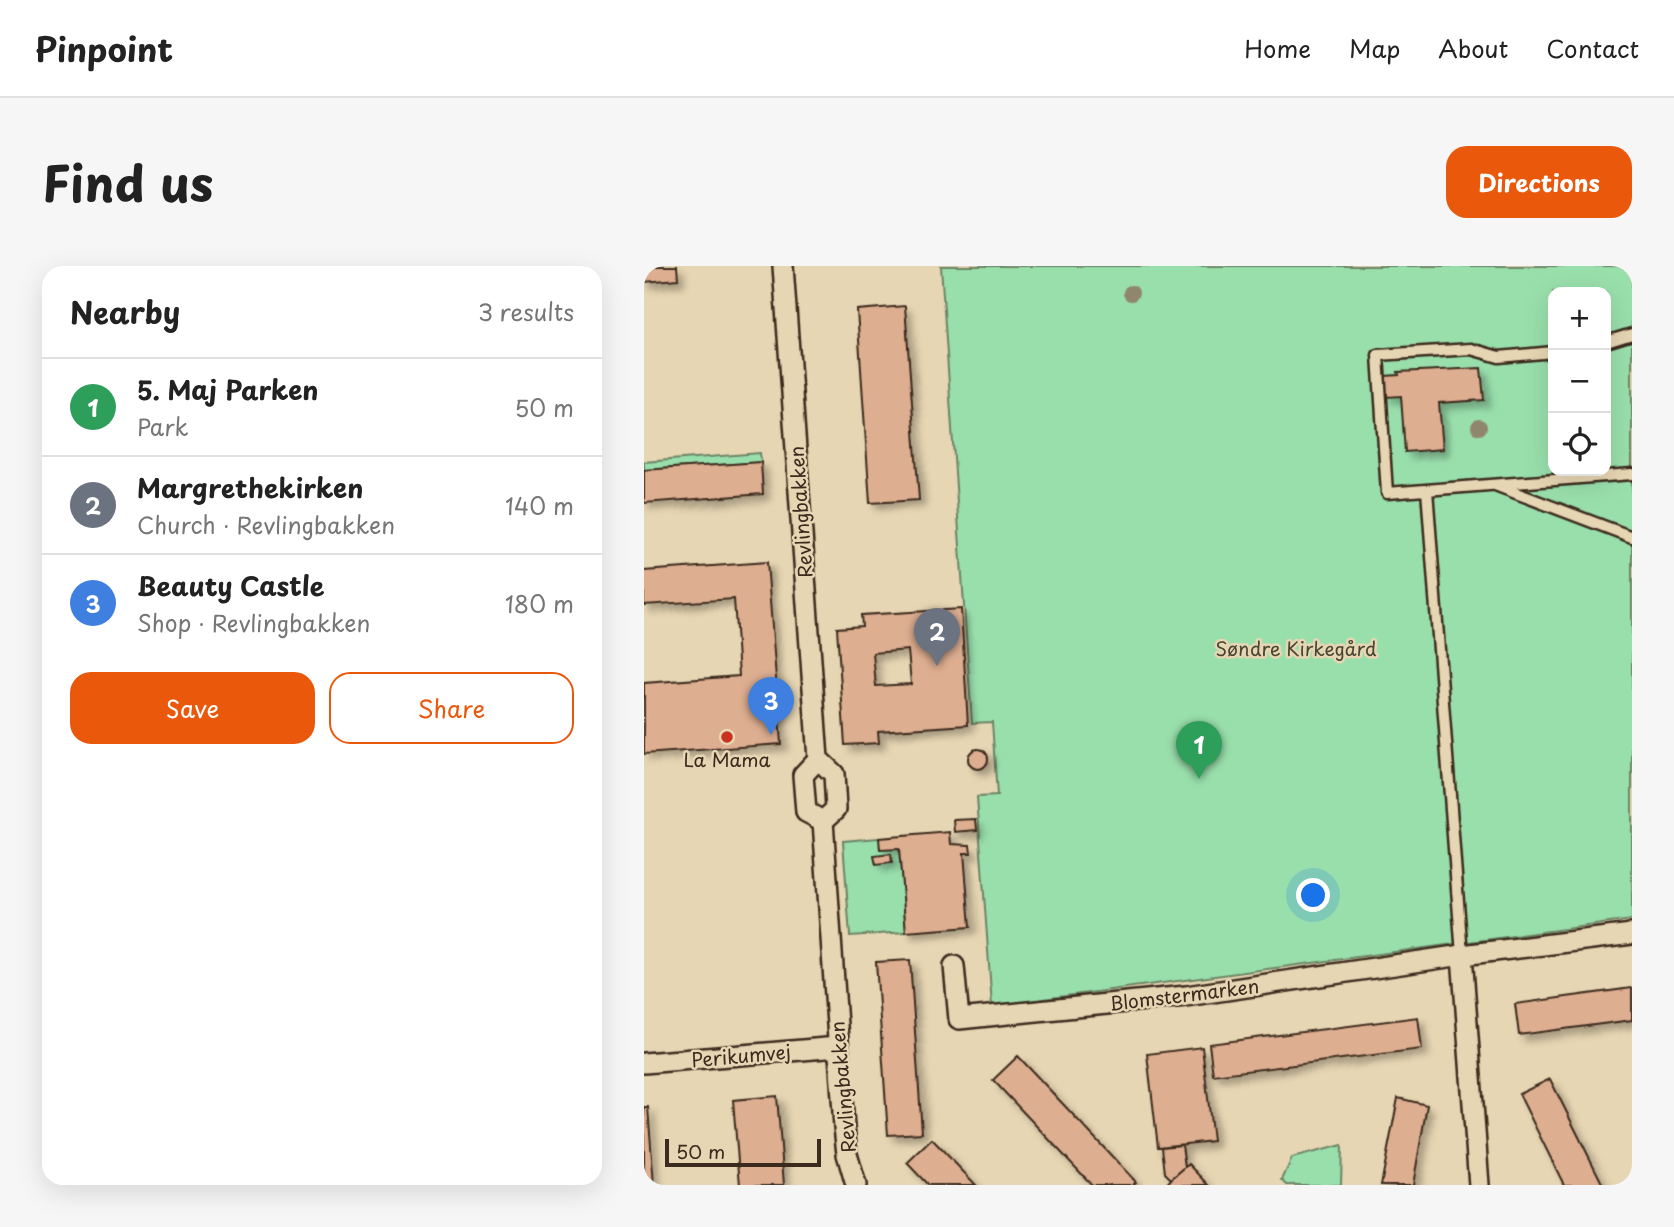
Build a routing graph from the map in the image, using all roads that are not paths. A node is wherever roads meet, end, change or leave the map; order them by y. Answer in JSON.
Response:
{"nodes":[{"id":1,"x":783,"y":266,"type":"edge"},
{"id":2,"x":1632,"y":334,"type":"edge"},
{"id":3,"x":1611,"y":340,"type":"edge"},
{"id":4,"x":1548,"y":352,"type":"edge"},
{"id":5,"x":1632,"y":474,"type":"edge"},
{"id":6,"x":1540,"y":481,"type":"junction"},
{"id":7,"x":1493,"y":485,"type":"junction"},
{"id":8,"x":1427,"y":490,"type":"junction"},
{"id":9,"x":1518,"y":495,"type":"junction"},
{"id":10,"x":1632,"y":537,"type":"edge"},
{"id":11,"x":818,"y":759,"type":"junction"},
{"id":12,"x":823,"y":821,"type":"junction"},
{"id":13,"x":1632,"y":934,"type":"edge"},
{"id":14,"x":1462,"y":955,"type":"junction"},
{"id":15,"x":954,"y":966,"type":"dead end"},
{"id":16,"x":838,"y":1047,"type":"junction"},
{"id":17,"x":644,"y":1063,"type":"edge"},
{"id":18,"x":856,"y":1185,"type":"edge"},
{"id":19,"x":1479,"y":1185,"type":"edge"}],
"edges":[{"from":1,"to":11,"type":"street","name":"Revlingbakken"},
{"from":2,"to":3,"type":"lane"},
{"from":4,"to":8,"type":"lane"},
{"from":5,"to":6,"type":"lane"},
{"from":6,"to":7,"type":"lane"},
{"from":6,"to":9,"type":"lane"},
{"from":7,"to":8,"type":"lane"},
{"from":7,"to":9,"type":"lane"},
{"from":8,"to":14,"type":"lane"},
{"from":9,"to":10,"type":"lane"},
{"from":11,"to":12,"type":"street","name":"Revlingbakken"},
{"from":11,"to":12,"type":"street","name":"Revlingbakken"},
{"from":12,"to":16,"type":"street","name":"Revlingbakken"},
{"from":13,"to":14,"type":"street","name":"Blomstermarken"},
{"from":14,"to":15,"type":"street","name":"Blomstermarken"},
{"from":14,"to":19,"type":"street"},
{"from":16,"to":17,"type":"street","name":"Perikumvej"},
{"from":16,"to":18,"type":"street","name":"Revlingbakken"}]}
